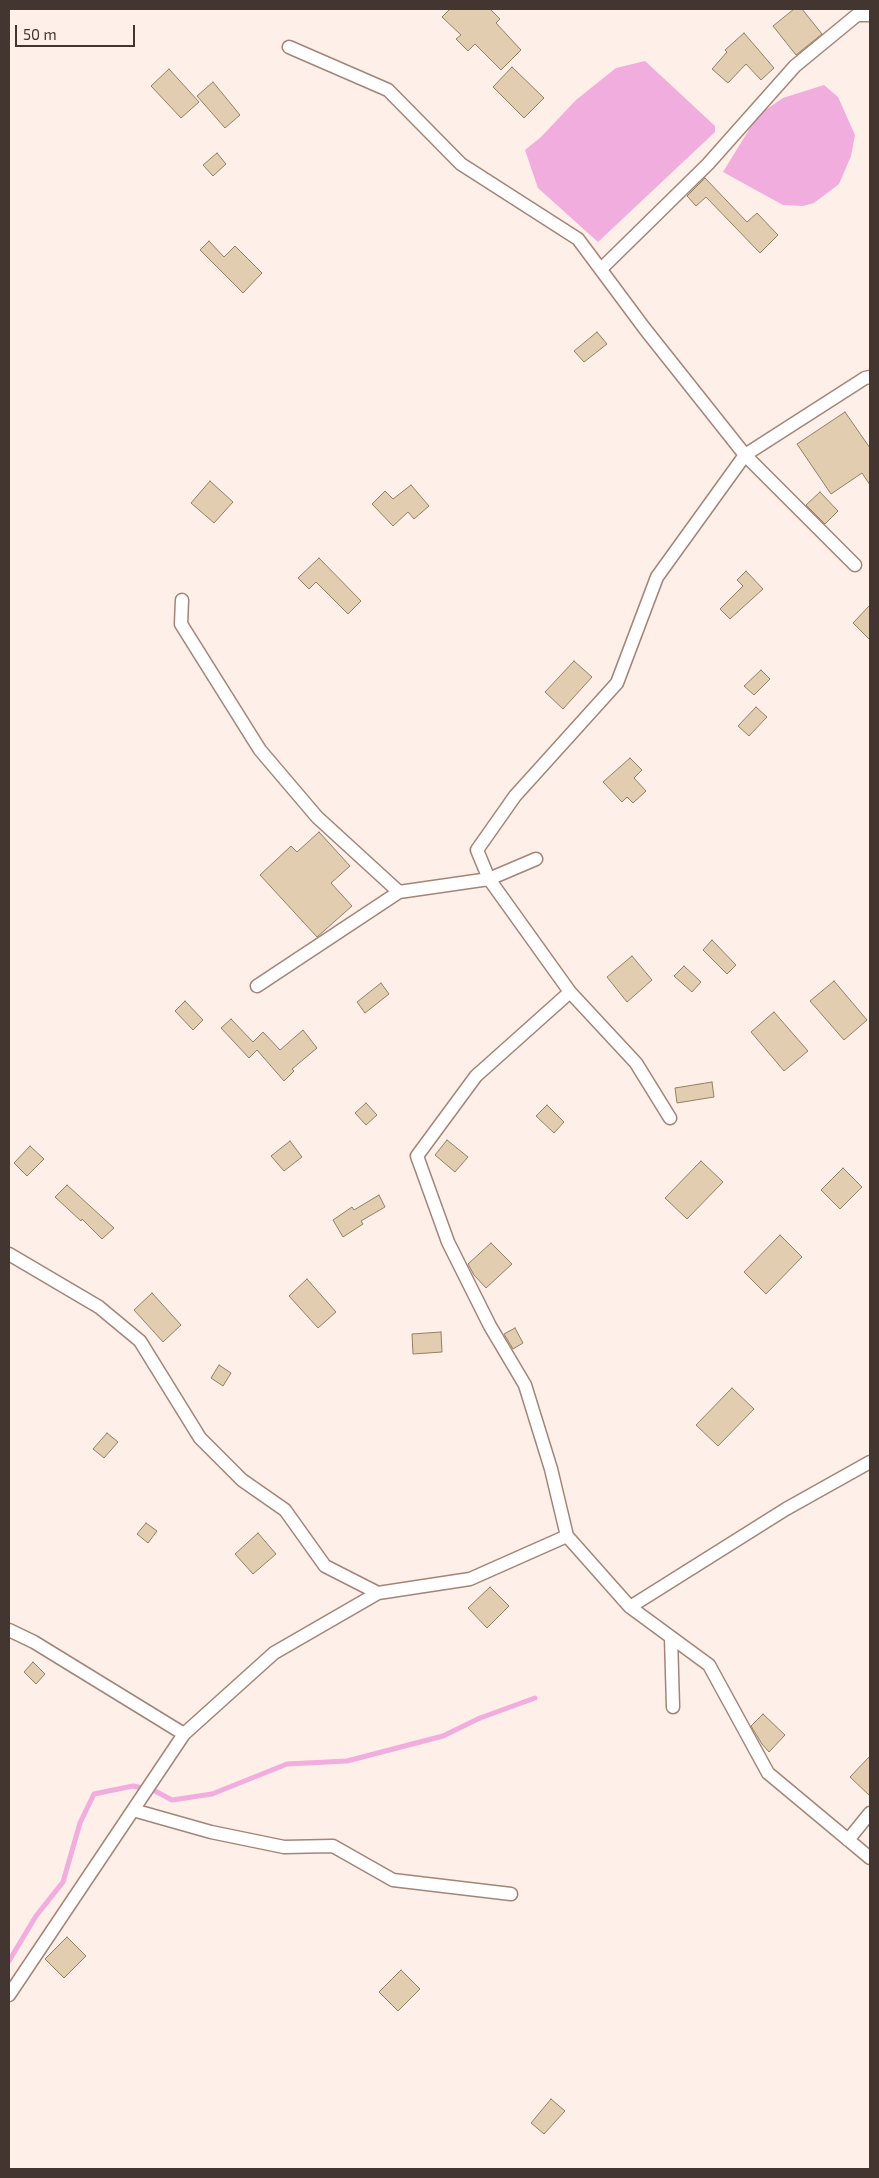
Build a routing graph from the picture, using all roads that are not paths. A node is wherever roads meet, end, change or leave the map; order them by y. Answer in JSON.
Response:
{"nodes":[{"id":1,"x":870,"y":15,"type":"edge"},
{"id":2,"x":289,"y":47,"type":"dead end"},
{"id":3,"x":601,"y":269,"type":"junction"},
{"id":4,"x":870,"y":377,"type":"edge"},
{"id":5,"x":745,"y":455,"type":"junction"},
{"id":6,"x":855,"y":565,"type":"dead end"},
{"id":7,"x":182,"y":600,"type":"dead end"},
{"id":8,"x":536,"y":859,"type":"dead end"},
{"id":9,"x":489,"y":879,"type":"junction"},
{"id":10,"x":398,"y":892,"type":"junction"},
{"id":11,"x":257,"y":986,"type":"dead end"},
{"id":12,"x":570,"y":992,"type":"junction"},
{"id":13,"x":670,"y":1118,"type":"dead end"},
{"id":14,"x":9,"y":1254,"type":"edge"},
{"id":15,"x":870,"y":1462,"type":"edge"},
{"id":16,"x":567,"y":1536,"type":"junction"},
{"id":17,"x":378,"y":1593,"type":"junction"},
{"id":18,"x":630,"y":1606,"type":"junction"},
{"id":19,"x":9,"y":1630,"type":"edge"},
{"id":20,"x":671,"y":1637,"type":"junction"},
{"id":21,"x":673,"y":1707,"type":"dead end"},
{"id":22,"x":184,"y":1734,"type":"junction"},
{"id":23,"x":133,"y":1810,"type":"junction"},
{"id":24,"x":870,"y":1814,"type":"edge"},
{"id":25,"x":848,"y":1840,"type":"junction"},
{"id":26,"x":870,"y":1858,"type":"edge"},
{"id":27,"x":511,"y":1894,"type":"dead end"},
{"id":28,"x":9,"y":1995,"type":"edge"}],
"edges":[{"from":1,"to":3,"type":"street"},
{"from":2,"to":3,"type":"street"},
{"from":3,"to":5,"type":"street"},
{"from":4,"to":5,"type":"street"},
{"from":5,"to":6,"type":"street"},
{"from":5,"to":9,"type":"street"},
{"from":7,"to":10,"type":"street"},
{"from":8,"to":9,"type":"street"},
{"from":9,"to":10,"type":"street"},
{"from":9,"to":12,"type":"street"},
{"from":10,"to":11,"type":"street"},
{"from":12,"to":13,"type":"street"},
{"from":12,"to":16,"type":"street"},
{"from":14,"to":17,"type":"street"},
{"from":15,"to":18,"type":"street"},
{"from":16,"to":17,"type":"street"},
{"from":16,"to":18,"type":"street"},
{"from":17,"to":22,"type":"street"},
{"from":18,"to":20,"type":"street"},
{"from":19,"to":22,"type":"street"},
{"from":20,"to":21,"type":"street"},
{"from":20,"to":25,"type":"street"},
{"from":22,"to":23,"type":"street"},
{"from":23,"to":27,"type":"street"},
{"from":23,"to":28,"type":"street"},
{"from":24,"to":25,"type":"street"},
{"from":25,"to":26,"type":"street"}]}
